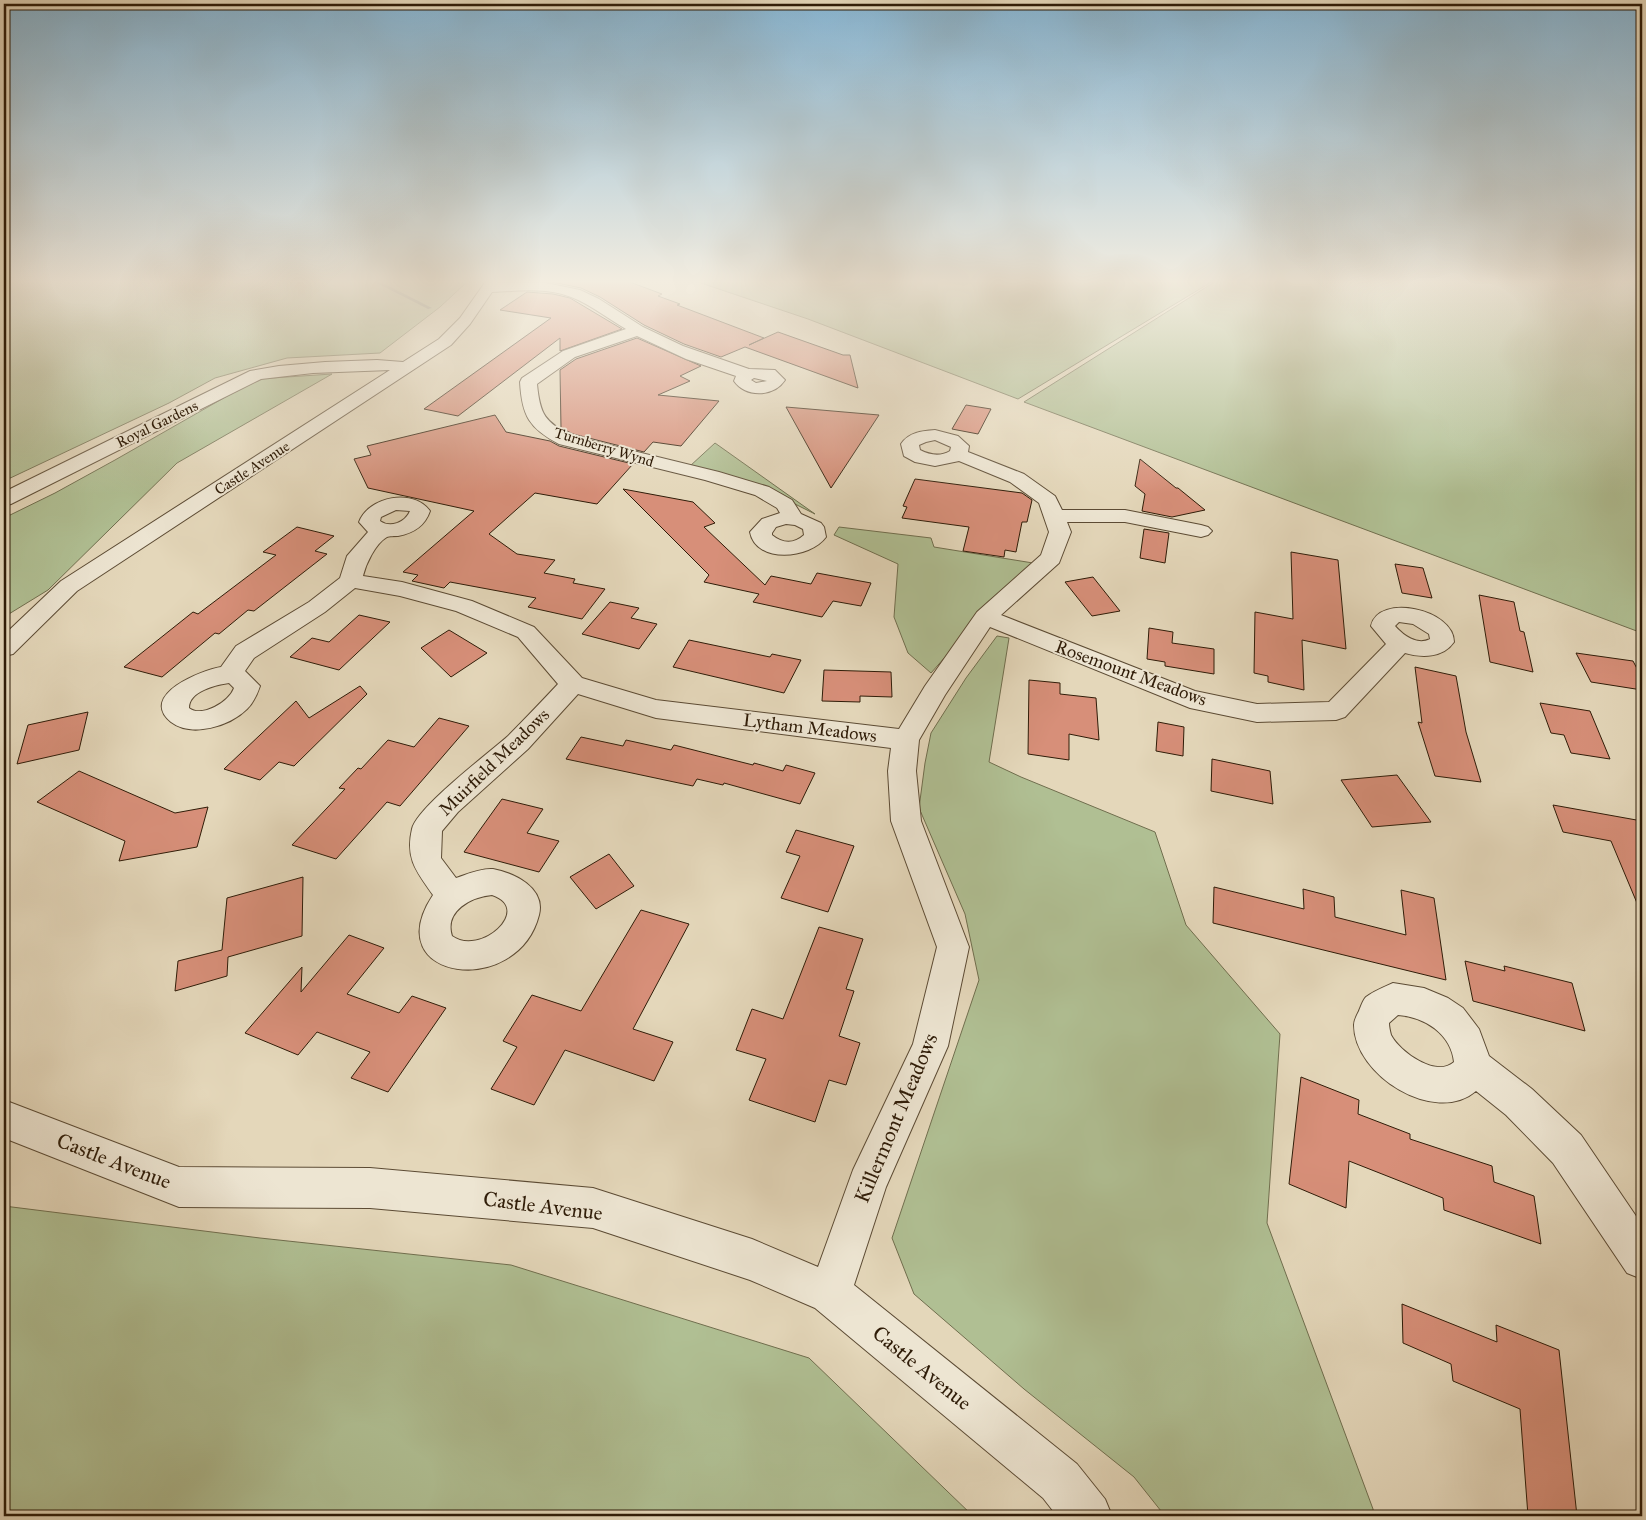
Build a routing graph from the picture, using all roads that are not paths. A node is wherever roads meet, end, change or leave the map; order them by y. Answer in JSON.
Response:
{"nodes":[{"id":1,"x":430,"y":352,"type":"edge"},
{"id":2,"x":575,"y":352,"type":"edge"},
{"id":3,"x":688,"y":352,"type":"edge"},
{"id":4,"x":406,"y":368,"type":"junction"},
{"id":5,"x":748,"y":374,"type":"dead end"},
{"id":6,"x":957,"y":455,"type":"dead end"},
{"id":7,"x":4,"y":500,"type":"edge"},
{"id":8,"x":1054,"y":516,"type":"junction"},
{"id":9,"x":793,"y":518,"type":"dead end"},
{"id":10,"x":382,"y":530,"type":"dead end"},
{"id":11,"x":1201,"y":531,"type":"dead end"},
{"id":12,"x":350,"y":581,"type":"junction"},
{"id":13,"x":985,"y":617,"type":"junction"},
{"id":14,"x":1401,"y":643,"type":"dead end"},
{"id":15,"x":4,"y":648,"type":"edge"},
{"id":16,"x":229,"y":675,"type":"dead end"},
{"id":17,"x":573,"y":684,"type":"junction"},
{"id":18,"x":906,"y":740,"type":"junction"},
{"id":19,"x":451,"y":896,"type":"dead end"},
{"id":20,"x":1472,"y":1065,"type":"dead end"},
{"id":21,"x":4,"y":1119,"type":"edge"},
{"id":22,"x":1642,"y":1258,"type":"edge"},
{"id":23,"x":830,"y":1293,"type":"junction"},
{"id":24,"x":1088,"y":1516,"type":"edge"}],
"edges":[{"from":1,"to":4,"type":"street","name":"Castle Avenue"},
{"from":2,"to":9,"type":"street","name":"Turnberry Wynd"},
{"from":3,"to":5,"type":"street"},
{"from":4,"to":7,"type":"street","name":"Royal Gardens"},
{"from":4,"to":15,"type":"street","name":"Castle Avenue"},
{"from":6,"to":8,"type":"street"},
{"from":8,"to":11,"type":"street"},
{"from":8,"to":13,"type":"street"},
{"from":10,"to":12,"type":"street"},
{"from":12,"to":16,"type":"street"},
{"from":12,"to":17,"type":"street"},
{"from":13,"to":14,"type":"street","name":"Rosemount Meadows"},
{"from":13,"to":18,"type":"street"},
{"from":17,"to":18,"type":"street","name":"Lytham Meadows"},
{"from":17,"to":19,"type":"street","name":"Muirfield Meadows"},
{"from":18,"to":23,"type":"street","name":"Killermont Meadows"},
{"from":20,"to":22,"type":"street"},
{"from":21,"to":23,"type":"street","name":"Castle Avenue"},
{"from":23,"to":24,"type":"street","name":"Castle Avenue"}]}
